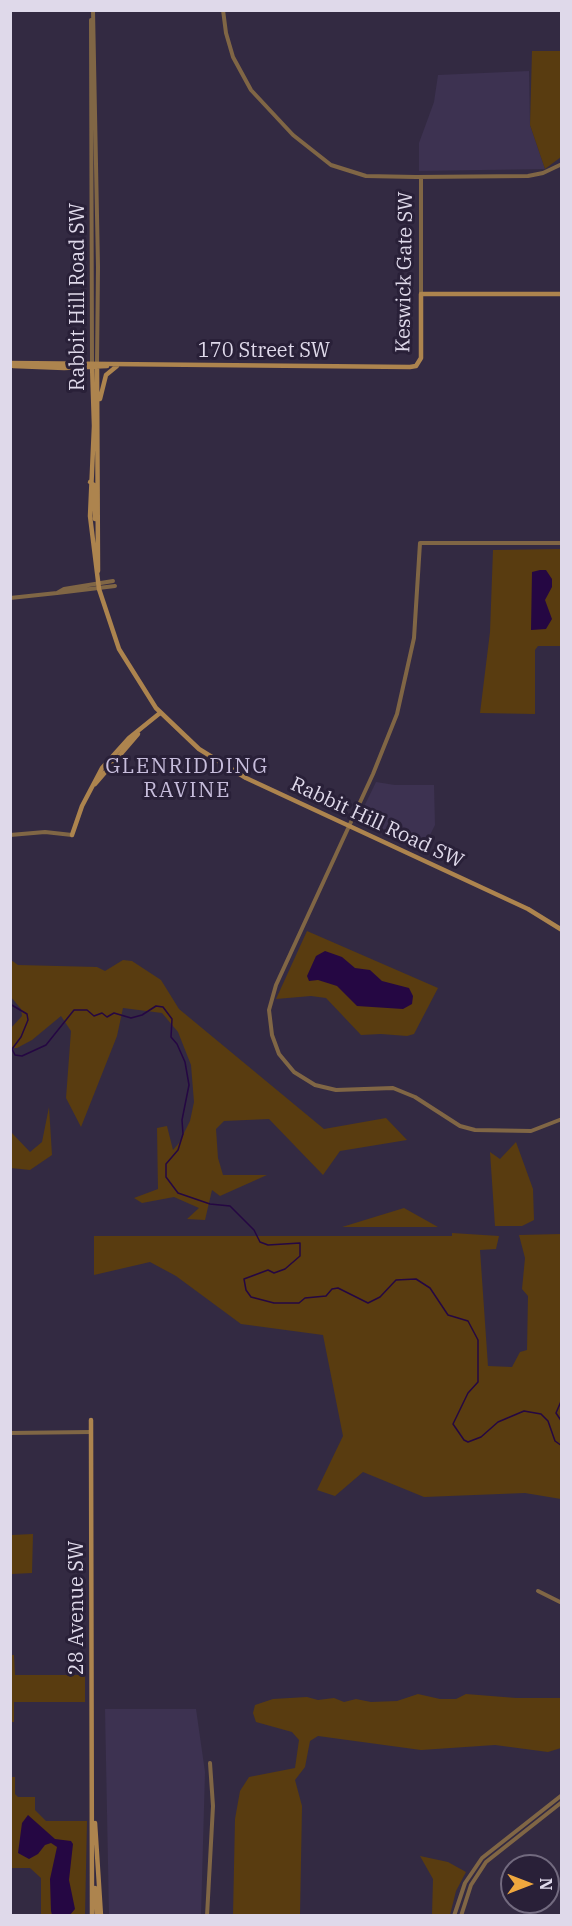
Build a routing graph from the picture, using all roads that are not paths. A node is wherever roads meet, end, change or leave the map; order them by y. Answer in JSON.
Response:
{"nodes":[{"id":1,"x":92,"y":10,"type":"edge"},
{"id":2,"x":223,"y":10,"type":"edge"},
{"id":3,"x":561,"y":164,"type":"edge"},
{"id":4,"x":421,"y":177,"type":"junction"},
{"id":5,"x":421,"y":294,"type":"junction"},
{"id":6,"x":561,"y":294,"type":"edge"},
{"id":7,"x":10,"y":364,"type":"edge"},
{"id":8,"x":120,"y":365,"type":"junction"},
{"id":9,"x":95,"y":366,"type":"junction"},
{"id":10,"x":416,"y":366,"type":"joint"},
{"id":11,"x":98,"y":420,"type":"junction"},
{"id":12,"x":90,"y":482,"type":"junction"},
{"id":13,"x":98,"y":533,"type":"junction"},
{"id":14,"x":561,"y":543,"type":"edge"},
{"id":15,"x":114,"y":584,"type":"dead end"},
{"id":16,"x":99,"y":586,"type":"junction"},
{"id":17,"x":12,"y":596,"type":"edge"},
{"id":18,"x":160,"y":713,"type":"junction"},
{"id":19,"x":349,"y":827,"type":"junction"},
{"id":20,"x":10,"y":835,"type":"edge"},
{"id":21,"x":72,"y":836,"type":"joint"},
{"id":22,"x":561,"y":930,"type":"edge"},
{"id":23,"x":561,"y":1119,"type":"edge"},
{"id":24,"x":91,"y":1420,"type":"dead end"},
{"id":25,"x":91,"y":1432,"type":"junction"},
{"id":26,"x":10,"y":1433,"type":"edge"},
{"id":27,"x":538,"y":1591,"type":"dead end"},
{"id":28,"x":561,"y":1603,"type":"edge"},
{"id":29,"x":210,"y":1763,"type":"dead end"},
{"id":30,"x":561,"y":1795,"type":"edge"},
{"id":31,"x":93,"y":1797,"type":"junction"},
{"id":32,"x":561,"y":1802,"type":"edge"},
{"id":33,"x":97,"y":1916,"type":"edge"},
{"id":34,"x":207,"y":1916,"type":"edge"},
{"id":35,"x":454,"y":1916,"type":"edge"},
{"id":36,"x":461,"y":1916,"type":"edge"}],
"edges":[{"from":1,"to":9,"type":"street","name":"Rabbit Hill Road SW"},
{"from":2,"to":4,"type":"street"},
{"from":3,"to":4,"type":"street"},
{"from":4,"to":5,"type":"street","name":"Keswick Gate SW"},
{"from":5,"to":6,"type":"main road"},
{"from":5,"to":10,"type":"main road","name":"Keswick Gate SW"},
{"from":7,"to":9,"type":"main road","name":"170 Street SW"},
{"from":8,"to":9,"type":"main road","name":"170 Street SW"},
{"from":8,"to":10,"type":"main road","name":"170 Street SW"},
{"from":8,"to":11,"type":"main road"},
{"from":9,"to":11,"type":"main road","name":"Rabbit Hill Road SW"},
{"from":9,"to":12,"type":"main road","name":"Rabbit Hill Road SW"},
{"from":11,"to":13,"type":"main road","name":"Rabbit Hill Road SW"},
{"from":12,"to":13,"type":"main road"},
{"from":12,"to":16,"type":"main road","name":"Rabbit Hill Road SW"},
{"from":13,"to":16,"type":"main road","name":"Rabbit Hill Road SW"},
{"from":14,"to":19,"type":"street"},
{"from":15,"to":16,"type":"street"},
{"from":16,"to":17,"type":"street"},
{"from":16,"to":18,"type":"main road","name":"Rabbit Hill Road SW"},
{"from":18,"to":19,"type":"main road","name":"Rabbit Hill Road SW"},
{"from":18,"to":21,"type":"main road"},
{"from":19,"to":22,"type":"main road","name":"Rabbit Hill Road SW"},
{"from":19,"to":23,"type":"street"},
{"from":20,"to":21,"type":"street"},
{"from":24,"to":25,"type":"main road","name":"28 Avenue SW"},
{"from":25,"to":26,"type":"street"},
{"from":25,"to":31,"type":"main road","name":"28 Avenue SW"},
{"from":27,"to":28,"type":"street"},
{"from":29,"to":34,"type":"street"},
{"from":30,"to":35,"type":"street"},
{"from":31,"to":33,"type":"main road","name":"28 Avenue SW"},
{"from":31,"to":33,"type":"main road","name":"28 Avenue SW"},
{"from":32,"to":36,"type":"street"}]}
